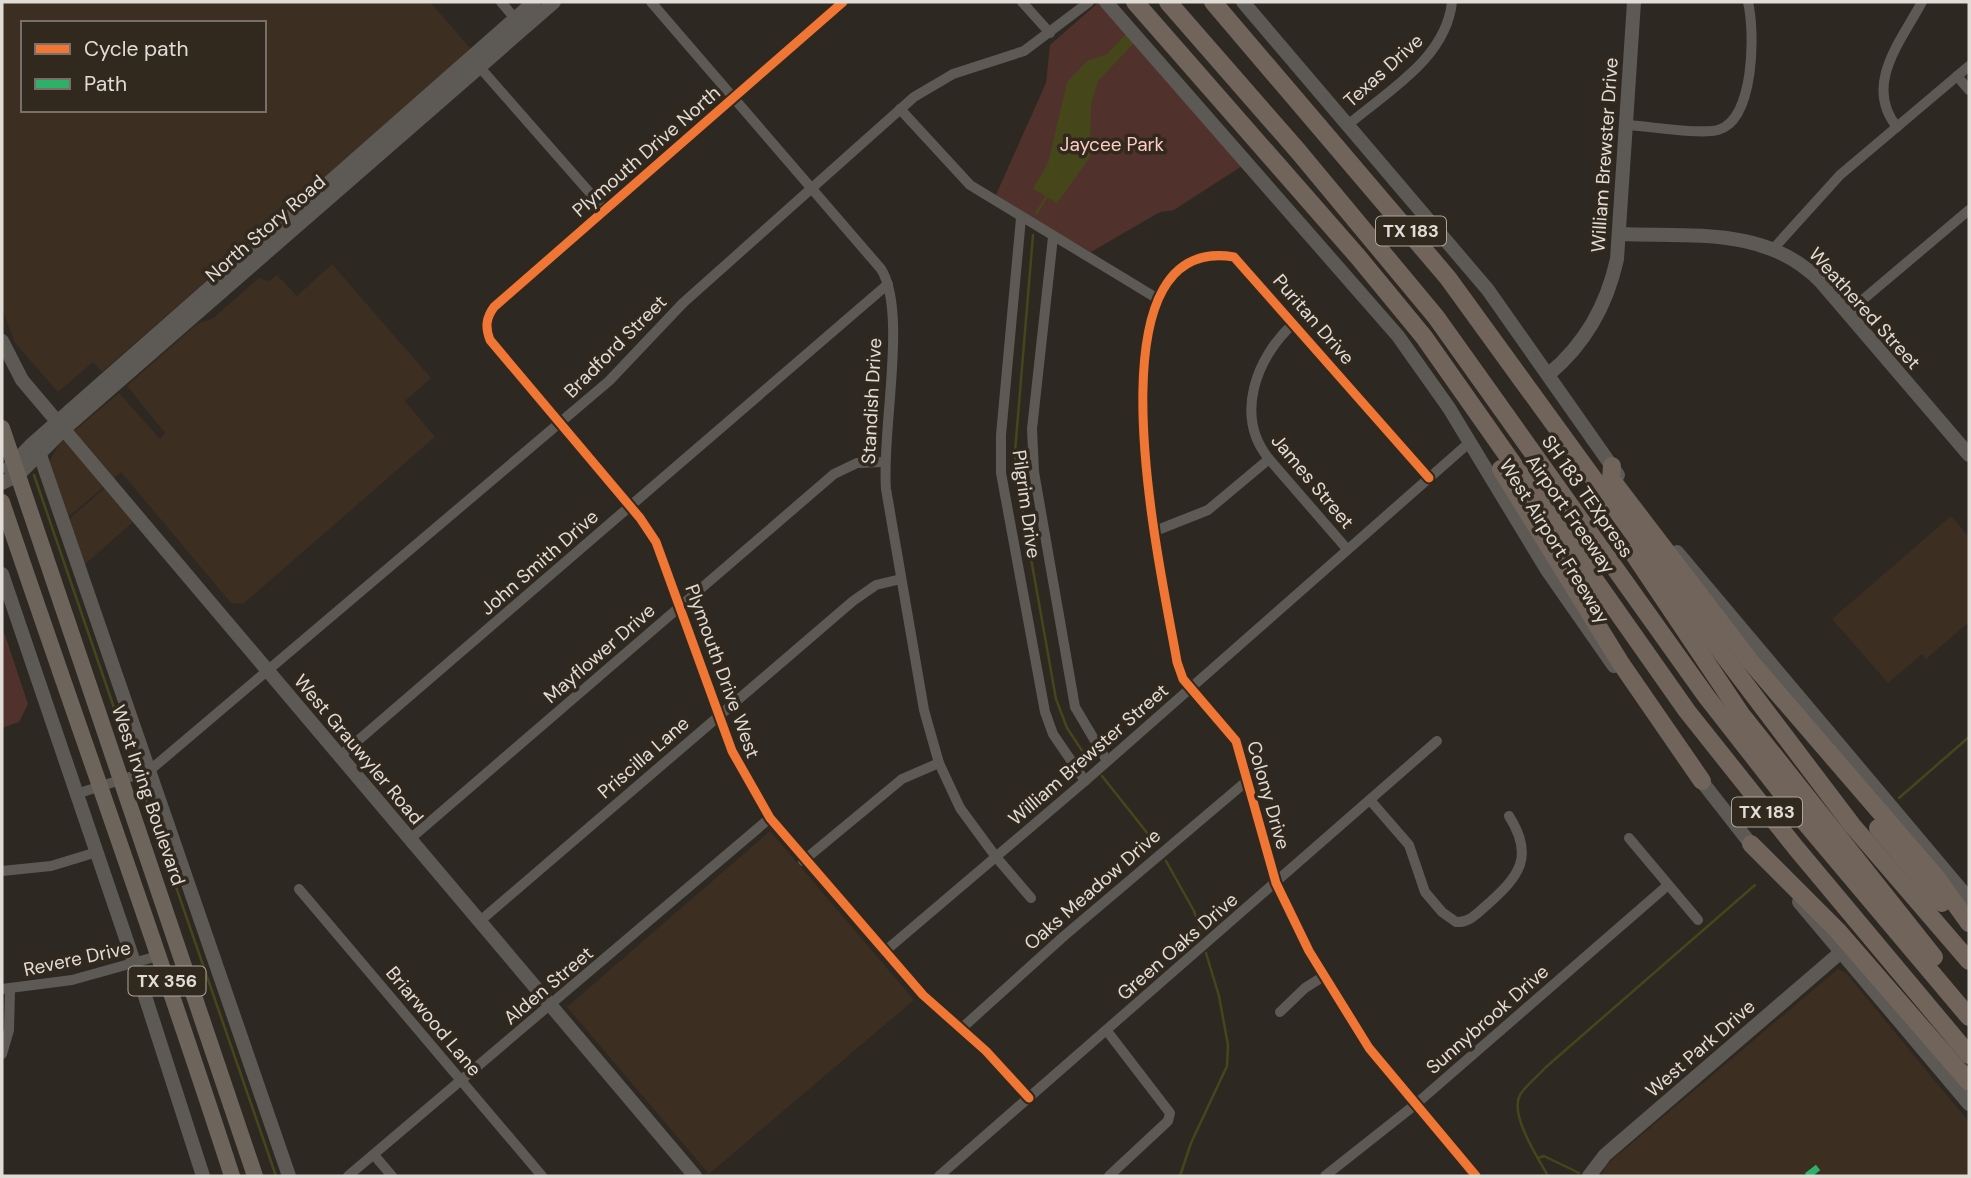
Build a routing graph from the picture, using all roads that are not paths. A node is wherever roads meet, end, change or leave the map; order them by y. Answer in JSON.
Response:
{"nodes":[{"id":1,"x":501,"y":2,"type":"edge"},
{"id":2,"x":534,"y":2,"type":"edge"},
{"id":3,"x":554,"y":2,"type":"edge"},
{"id":4,"x":650,"y":2,"type":"edge"},
{"id":5,"x":844,"y":2,"type":"edge"},
{"id":6,"x":1022,"y":2,"type":"edge"},
{"id":7,"x":1089,"y":2,"type":"edge"},
{"id":8,"x":1106,"y":2,"type":"edge"},
{"id":9,"x":1135,"y":2,"type":"edge"},
{"id":10,"x":1168,"y":2,"type":"edge"},
{"id":11,"x":1181,"y":2,"type":"edge"},
{"id":12,"x":1213,"y":2,"type":"edge"},
{"id":13,"x":1242,"y":2,"type":"edge"},
{"id":14,"x":1452,"y":2,"type":"edge"},
{"id":15,"x":1634,"y":2,"type":"edge"},
{"id":16,"x":1748,"y":2,"type":"edge"},
{"id":17,"x":1922,"y":2,"type":"edge"},
{"id":18,"x":520,"y":23,"type":"junction"},
{"id":19,"x":1050,"y":33,"type":"junction"},
{"id":20,"x":475,"y":63,"type":"junction"},
{"id":21,"x":1969,"y":66,"type":"edge"},
{"id":22,"x":1957,"y":76,"type":"junction"},
{"id":23,"x":1969,"y":90,"type":"edge"},
{"id":24,"x":733,"y":97,"type":"junction"},
{"id":25,"x":900,"y":109,"type":"junction"},
{"id":26,"x":1349,"y":124,"type":"junction"},
{"id":27,"x":1626,"y":125,"type":"junction"},
{"id":28,"x":1896,"y":127,"type":"junction"},
{"id":29,"x":812,"y":188,"type":"junction"},
{"id":30,"x":1969,"y":209,"type":"edge"},
{"id":31,"x":605,"y":210,"type":"junction"},
{"id":32,"x":1021,"y":218,"type":"junction"},
{"id":33,"x":1620,"y":234,"type":"junction"},
{"id":34,"x":1053,"y":237,"type":"junction"},
{"id":35,"x":1774,"y":248,"type":"junction"},
{"id":36,"x":888,"y":284,"type":"junction"},
{"id":37,"x":1158,"y":299,"type":"junction"},
{"id":38,"x":1847,"y":313,"type":"junction"},
{"id":39,"x":1294,"y":323,"type":"junction"},
{"id":40,"x":488,"y":334,"type":"joint"},
{"id":41,"x":2,"y":341,"type":"edge"},
{"id":42,"x":1549,"y":374,"type":"junction"},
{"id":43,"x":560,"y":423,"type":"junction"},
{"id":44,"x":61,"y":425,"type":"junction"},
{"id":45,"x":2,"y":428,"type":"edge"},
{"id":46,"x":1489,"y":433,"type":"junction"},
{"id":47,"x":1470,"y":442,"type":"junction"},
{"id":48,"x":1966,"y":446,"type":"edge"},
{"id":49,"x":40,"y":455,"type":"junction"},
{"id":50,"x":1269,"y":459,"type":"junction"},
{"id":51,"x":883,"y":462,"type":"junction"},
{"id":52,"x":1612,"y":466,"type":"junction"},
{"id":53,"x":9,"y":475,"type":"edge"},
{"id":54,"x":1590,"y":475,"type":"junction"},
{"id":55,"x":1429,"y":478,"type":"junction"},
{"id":56,"x":2,"y":502,"type":"edge"},
{"id":57,"x":631,"y":506,"type":"junction"},
{"id":58,"x":1155,"y":531,"type":"junction"},
{"id":59,"x":1347,"y":549,"type":"junction"},
{"id":60,"x":1577,"y":558,"type":"junction"},
{"id":61,"x":2,"y":574,"type":"edge"},
{"id":62,"x":901,"y":579,"type":"junction"},
{"id":63,"x":681,"y":606,"type":"junction"},
{"id":64,"x":1732,"y":666,"type":"junction"},
{"id":65,"x":269,"y":671,"type":"junction"},
{"id":66,"x":1191,"y":688,"type":"junction"},
{"id":67,"x":719,"y":715,"type":"junction"},
{"id":68,"x":1437,"y":741,"type":"dead end"},
{"id":69,"x":340,"y":756,"type":"junction"},
{"id":70,"x":1107,"y":761,"type":"junction"},
{"id":71,"x":939,"y":763,"type":"junction"},
{"id":72,"x":149,"y":771,"type":"junction"},
{"id":73,"x":121,"y":780,"type":"junction"},
{"id":74,"x":1248,"y":780,"type":"junction"},
{"id":75,"x":1084,"y":781,"type":"junction"},
{"id":76,"x":1702,"y":781,"type":"junction"},
{"id":77,"x":98,"y":788,"type":"junction"},
{"id":78,"x":76,"y":794,"type":"junction"},
{"id":79,"x":1370,"y":800,"type":"junction"},
{"id":80,"x":1509,"y":816,"type":"dead end"},
{"id":81,"x":770,"y":818,"type":"junction"},
{"id":82,"x":1629,"y":838,"type":"dead end"},
{"id":83,"x":410,"y":839,"type":"junction"},
{"id":84,"x":1751,"y":844,"type":"junction"},
{"id":85,"x":97,"y":852,"type":"junction"},
{"id":86,"x":996,"y":857,"type":"junction"},
{"id":87,"x":803,"y":860,"type":"junction"},
{"id":88,"x":2,"y":871,"type":"edge"},
{"id":89,"x":1276,"y":883,"type":"junction"},
{"id":90,"x":1668,"y":885,"type":"junction"},
{"id":91,"x":299,"y":889,"type":"dead end"},
{"id":92,"x":1031,"y":898,"type":"dead end"},
{"id":93,"x":1969,"y":899,"type":"edge"},
{"id":94,"x":480,"y":920,"type":"junction"},
{"id":95,"x":1698,"y":920,"type":"dead end"},
{"id":96,"x":1969,"y":923,"type":"edge"},
{"id":97,"x":1969,"y":930,"type":"edge"},
{"id":98,"x":884,"y":952,"type":"junction"},
{"id":99,"x":1841,"y":952,"type":"junction"},
{"id":100,"x":158,"y":956,"type":"junction"},
{"id":101,"x":1969,"y":961,"type":"edge"},
{"id":102,"x":135,"y":965,"type":"junction"},
{"id":103,"x":1324,"y":976,"type":"junction"},
{"id":104,"x":6,"y":989,"type":"edge"},
{"id":105,"x":1964,"y":993,"type":"edge"},
{"id":106,"x":551,"y":1005,"type":"junction"},
{"id":107,"x":1280,"y":1012,"type":"dead end"},
{"id":108,"x":1969,"y":1017,"type":"edge"},
{"id":109,"x":1969,"y":1023,"type":"edge"},
{"id":110,"x":962,"y":1028,"type":"junction"},
{"id":111,"x":1107,"y":1031,"type":"junction"},
{"id":112,"x":2,"y":1054,"type":"edge"},
{"id":113,"x":1969,"y":1055,"type":"edge"},
{"id":114,"x":462,"y":1082,"type":"junction"},
{"id":115,"x":1969,"y":1082,"type":"edge"},
{"id":116,"x":1029,"y":1098,"type":"junction"},
{"id":117,"x":1416,"y":1104,"type":"junction"},
{"id":118,"x":1969,"y":1104,"type":"edge"},
{"id":119,"x":374,"y":1156,"type":"junction"},
{"id":120,"x":203,"y":1176,"type":"edge"},
{"id":121,"x":232,"y":1176,"type":"edge"},
{"id":122,"x":255,"y":1176,"type":"edge"},
{"id":123,"x":289,"y":1176,"type":"edge"},
{"id":124,"x":348,"y":1176,"type":"edge"},
{"id":125,"x":391,"y":1176,"type":"edge"},
{"id":126,"x":542,"y":1176,"type":"edge"},
{"id":127,"x":695,"y":1176,"type":"edge"},
{"id":128,"x":939,"y":1176,"type":"edge"},
{"id":129,"x":1109,"y":1176,"type":"edge"},
{"id":130,"x":1325,"y":1176,"type":"edge"},
{"id":131,"x":1476,"y":1176,"type":"edge"},
{"id":132,"x":1589,"y":1176,"type":"edge"}],
"edges":[{"from":1,"to":18,"type":"street"},
{"from":2,"to":18,"type":"main road","name":"North Story Road"},
{"from":3,"to":18,"type":"main road","name":"North Story Road"},
{"from":4,"to":24,"type":"street","name":"Standish Drive"},
{"from":5,"to":24,"type":"street","name":"Plymouth Drive North"},
{"from":6,"to":19,"type":"street"},
{"from":7,"to":19,"type":"street","name":"Bradford Street"},
{"from":8,"to":47,"type":"main road","name":"West Airport Freeway"},
{"from":9,"to":46,"type":"highway","name":"Airport Freeway","number":"TX 183"},
{"from":10,"to":108,"type":"highway","name":"SH 183 TEXpress"},
{"from":11,"to":105,"type":"highway","name":"SH 183 TEXpress"},
{"from":12,"to":54,"type":"highway","name":"Airport Freeway","number":"TX 183"},
{"from":13,"to":26,"type":"main road"},
{"from":14,"to":26,"type":"street","name":"Texas Drive"},
{"from":15,"to":27,"type":"main road","name":"William Brewster Drive"},
{"from":16,"to":27,"type":"street"},
{"from":17,"to":28,"type":"street"},
{"from":18,"to":20,"type":"main road","name":"North Story Road"},
{"from":19,"to":25,"type":"street","name":"Bradford Street"},
{"from":20,"to":31,"type":"street"},
{"from":20,"to":44,"type":"main road","name":"North Story Road"},
{"from":21,"to":22,"type":"street"},
{"from":22,"to":23,"type":"street"},
{"from":22,"to":28,"type":"street"},
{"from":24,"to":29,"type":"street","name":"Standish Drive"},
{"from":24,"to":31,"type":"street","name":"Plymouth Drive North"},
{"from":25,"to":29,"type":"street","name":"Bradford Street"},
{"from":25,"to":32,"type":"street"},
{"from":26,"to":42,"type":"main road"},
{"from":27,"to":33,"type":"main road","name":"William Brewster Drive"},
{"from":28,"to":35,"type":"street"},
{"from":29,"to":36,"type":"street","name":"Standish Drive"},
{"from":29,"to":43,"type":"street","name":"Bradford Street"},
{"from":30,"to":38,"type":"street"},
{"from":31,"to":40,"type":"street","name":"Plymouth Drive North"},
{"from":32,"to":34,"type":"street"},
{"from":32,"to":75,"type":"street","name":"Pilgrim Drive"},
{"from":33,"to":35,"type":"main road","name":"Weathered Street"},
{"from":33,"to":42,"type":"main road","name":"William Brewster Drive"},
{"from":34,"to":37,"type":"street"},
{"from":34,"to":70,"type":"street","name":"Pilgrim Drive"},
{"from":35,"to":38,"type":"main road","name":"Weathered Street"},
{"from":36,"to":51,"type":"street","name":"Standish Drive"},
{"from":36,"to":57,"type":"street","name":"John Smith Drive"},
{"from":37,"to":39,"type":"street","name":"Puritan Drive"},
{"from":37,"to":58,"type":"street","name":"Colony Drive"},
{"from":38,"to":48,"type":"main road","name":"Weathered Street"},
{"from":39,"to":50,"type":"street","name":"James Street"},
{"from":39,"to":55,"type":"street","name":"Puritan Drive"},
{"from":40,"to":43,"type":"street","name":"Plymouth Drive West"},
{"from":41,"to":44,"type":"main road","name":"West Grauwyler Road"},
{"from":42,"to":52,"type":"main road"},
{"from":43,"to":57,"type":"street","name":"Plymouth Drive West"},
{"from":43,"to":65,"type":"street","name":"Bradford Street"},
{"from":44,"to":49,"type":"main road","name":"North Story Road"},
{"from":44,"to":53,"type":"main road","name":"North Story Road"},
{"from":44,"to":65,"type":"main road","name":"West Grauwyler Road"},
{"from":45,"to":53,"type":"main road","name":"West Irving Boulevard","number":"TX 356"},
{"from":46,"to":60,"type":"highway","name":"Airport Freeway","number":"TX 183"},
{"from":46,"to":76,"type":"highway"},
{"from":47,"to":55,"type":"street","name":"William Brewster Street"},
{"from":47,"to":76,"type":"main road","name":"West Airport Freeway"},
{"from":49,"to":53,"type":"main road","name":"North Story Road"},
{"from":49,"to":72,"type":"main road","name":"West Irving Boulevard"},
{"from":50,"to":58,"type":"street"},
{"from":50,"to":59,"type":"street","name":"James Street"},
{"from":51,"to":62,"type":"street","name":"Standish Drive"},
{"from":51,"to":63,"type":"street","name":"Mayflower Drive"},
{"from":52,"to":93,"type":"main road"},
{"from":52,"to":96,"type":"highway"},
{"from":53,"to":73,"type":"main road","name":"West Irving Boulevard","number":"TX 356"},
{"from":54,"to":64,"type":"highway","name":"Airport Freeway","number":"TX 183"},
{"from":54,"to":105,"type":"highway"},
{"from":55,"to":59,"type":"street","name":"William Brewster Street"},
{"from":56,"to":77,"type":"main road","number":"TX 356"},
{"from":57,"to":63,"type":"street","name":"Plymouth Drive West"},
{"from":57,"to":69,"type":"street","name":"John Smith Drive"},
{"from":58,"to":66,"type":"street","name":"Colony Drive"},
{"from":59,"to":66,"type":"street","name":"William Brewster Street"},
{"from":60,"to":109,"type":"highway"},
{"from":60,"to":113,"type":"highway","name":"Airport Freeway","number":"TX 183"},
{"from":61,"to":78,"type":"main road"},
{"from":62,"to":67,"type":"street","name":"Priscilla Lane"},
{"from":62,"to":71,"type":"street","name":"Standish Drive"},
{"from":63,"to":67,"type":"street","name":"Plymouth Drive West"},
{"from":63,"to":83,"type":"street","name":"Mayflower Drive"},
{"from":64,"to":97,"type":"highway"},
{"from":64,"to":101,"type":"highway","name":"Airport Freeway","number":"TX 183"},
{"from":65,"to":69,"type":"main road","name":"West Grauwyler Road"},
{"from":65,"to":72,"type":"street","name":"Bradford Street"},
{"from":66,"to":70,"type":"street","name":"William Brewster Street"},
{"from":66,"to":74,"type":"street","name":"Colony Drive"},
{"from":67,"to":81,"type":"street","name":"Plymouth Drive West"},
{"from":67,"to":94,"type":"street","name":"Priscilla Lane"},
{"from":68,"to":79,"type":"street","name":"Green Oaks Drive"},
{"from":69,"to":83,"type":"main road","name":"West Grauwyler Road"},
{"from":70,"to":75,"type":"street","name":"William Brewster Street"},
{"from":71,"to":86,"type":"street","name":"Standish Drive"},
{"from":71,"to":87,"type":"street"},
{"from":72,"to":73,"type":"street"},
{"from":72,"to":123,"type":"main road","name":"West Irving Boulevard"},
{"from":73,"to":77,"type":"street"},
{"from":73,"to":122,"type":"main road","name":"West Irving Boulevard","number":"TX 356"},
{"from":74,"to":89,"type":"street","name":"Colony Drive"},
{"from":74,"to":110,"type":"street","name":"Oaks Meadow Drive"},
{"from":75,"to":86,"type":"street","name":"William Brewster Street"},
{"from":76,"to":84,"type":"main road","name":"West Airport Freeway"},
{"from":77,"to":78,"type":"street"},
{"from":77,"to":100,"type":"main road","number":"TX 356"},
{"from":78,"to":85,"type":"main road"},
{"from":79,"to":80,"type":"street"},
{"from":79,"to":89,"type":"street","name":"Green Oaks Drive"},
{"from":81,"to":87,"type":"street","name":"Plymouth Drive West"},
{"from":81,"to":106,"type":"street","name":"Alden Street"},
{"from":82,"to":90,"type":"street"},
{"from":83,"to":94,"type":"main road","name":"West Grauwyler Road"},
{"from":84,"to":99,"type":"main road","name":"West Airport Freeway"},
{"from":84,"to":115,"type":"highway"},
{"from":85,"to":88,"type":"street"},
{"from":85,"to":102,"type":"main road"},
{"from":86,"to":92,"type":"street","name":"Standish Drive"},
{"from":86,"to":98,"type":"street","name":"William Brewster Street"},
{"from":87,"to":98,"type":"street","name":"Plymouth Drive West"},
{"from":89,"to":103,"type":"street","name":"Colony Drive"},
{"from":89,"to":111,"type":"street","name":"Green Oaks Drive"},
{"from":90,"to":95,"type":"street"},
{"from":90,"to":117,"type":"street","name":"Sunnybrook Drive"},
{"from":91,"to":114,"type":"street","name":"Briarwood Lane"},
{"from":94,"to":106,"type":"main road","name":"West Grauwyler Road"},
{"from":98,"to":110,"type":"street","name":"Plymouth Drive West"},
{"from":99,"to":118,"type":"main road","name":"West Airport Freeway"},
{"from":99,"to":132,"type":"main road","name":"West Park Drive"},
{"from":100,"to":102,"type":"street","name":"Revere Drive"},
{"from":100,"to":121,"type":"main road","number":"TX 356"},
{"from":102,"to":104,"type":"street","name":"Revere Drive"},
{"from":102,"to":120,"type":"main road"},
{"from":103,"to":107,"type":"street"},
{"from":103,"to":117,"type":"street","name":"Colony Drive"},
{"from":104,"to":112,"type":"street"},
{"from":106,"to":114,"type":"street","name":"Alden Street"},
{"from":106,"to":127,"type":"main road","name":"West Grauwyler Road"},
{"from":110,"to":116,"type":"street","name":"Plymouth Drive West"},
{"from":111,"to":116,"type":"street","name":"Green Oaks Drive"},
{"from":111,"to":129,"type":"street"},
{"from":114,"to":119,"type":"street","name":"Alden Street"},
{"from":114,"to":126,"type":"street","name":"Briarwood Lane"},
{"from":116,"to":128,"type":"street","name":"Green Oaks Drive"},
{"from":117,"to":130,"type":"street","name":"Sunnybrook Drive"},
{"from":117,"to":131,"type":"street","name":"Colony Drive"},
{"from":119,"to":124,"type":"street","name":"Alden Street"},
{"from":119,"to":125,"type":"street"}]}
